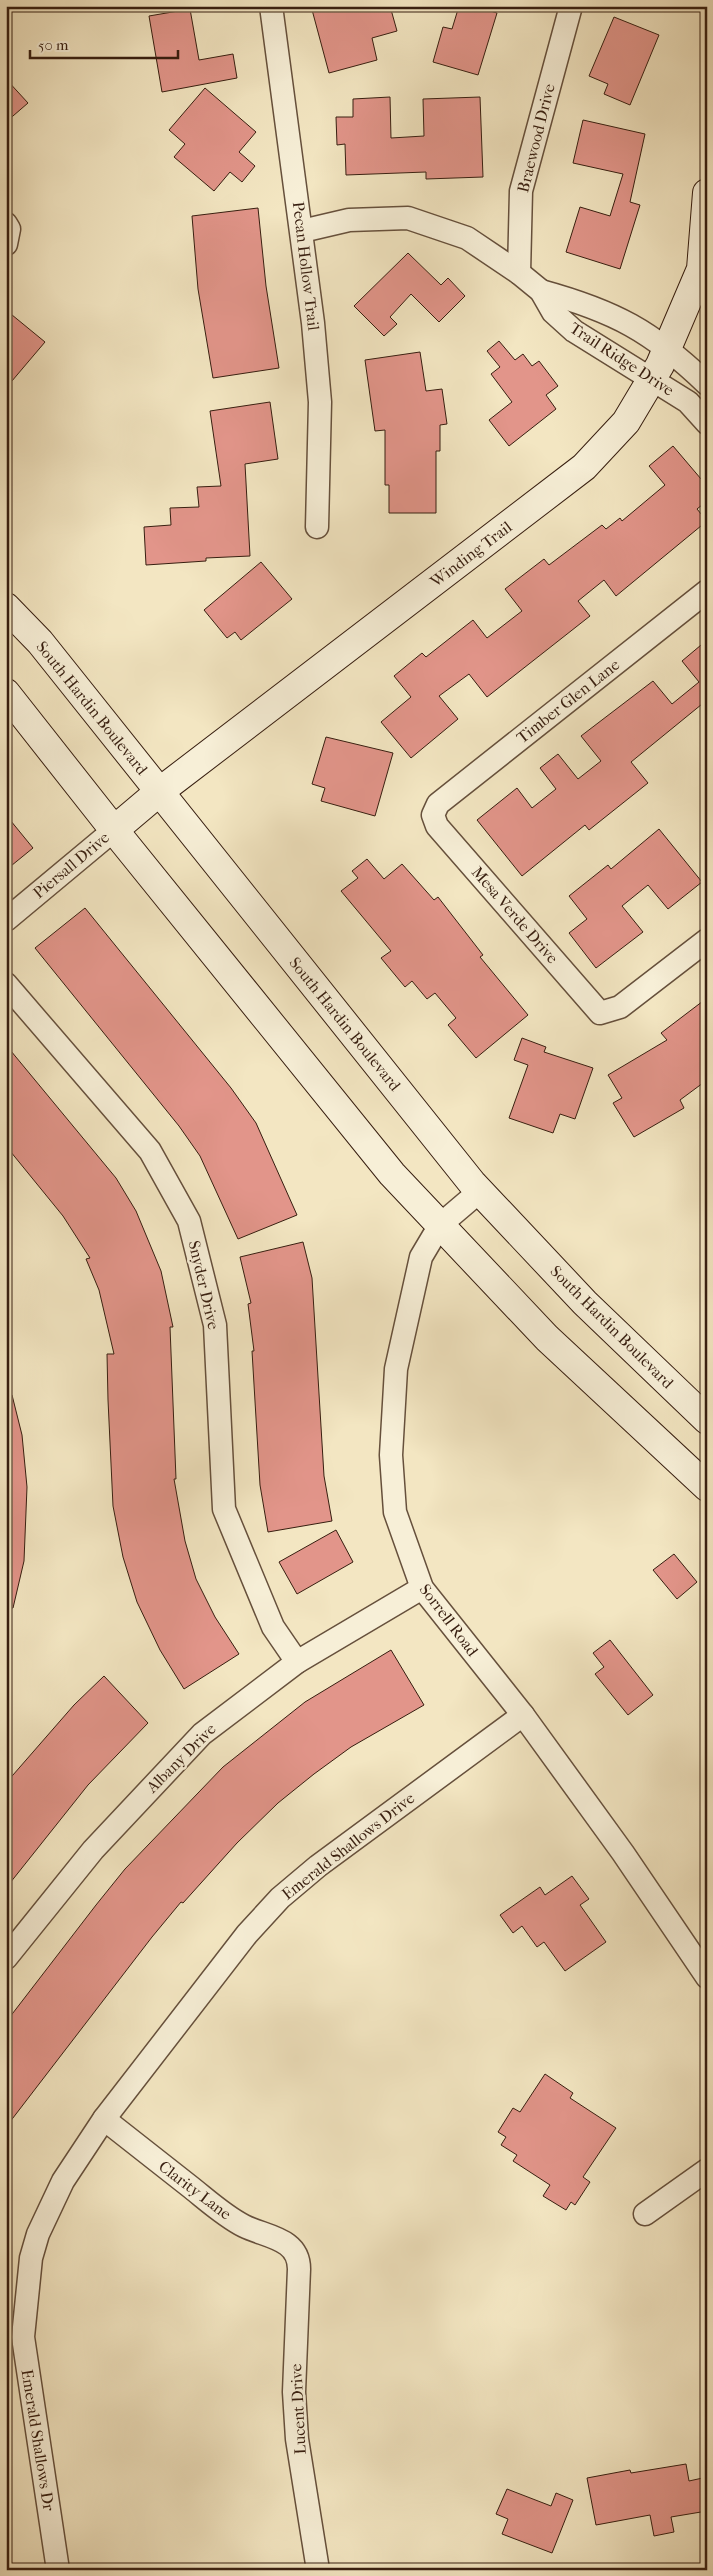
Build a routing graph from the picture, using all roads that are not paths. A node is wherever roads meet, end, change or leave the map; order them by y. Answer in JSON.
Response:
{"nodes":[{"id":1,"x":271,"y":6,"type":"edge"},
{"id":2,"x":571,"y":6,"type":"edge"},
{"id":3,"x":707,"y":193,"type":"edge"},
{"id":4,"x":6,"y":224,"type":"edge"},
{"id":5,"x":302,"y":231,"type":"junction"},
{"id":6,"x":6,"y":244,"type":"edge"},
{"id":7,"x":519,"y":273,"type":"junction"},
{"id":8,"x":541,"y":291,"type":"junction"},
{"id":9,"x":668,"y":348,"type":"junction"},
{"id":10,"x":653,"y":378,"type":"junction"},
{"id":11,"x":707,"y":384,"type":"edge"},
{"id":12,"x":707,"y":423,"type":"edge"},
{"id":13,"x":317,"y":527,"type":"dead end"},
{"id":14,"x":707,"y":591,"type":"edge"},
{"id":15,"x":6,"y":607,"type":"edge"},
{"id":16,"x":6,"y":692,"type":"edge"},
{"id":17,"x":159,"y":792,"type":"junction"},
{"id":18,"x":433,"y":815,"type":"joint"},
{"id":19,"x":114,"y":830,"type":"junction"},
{"id":20,"x":6,"y":920,"type":"edge"},
{"id":21,"x":707,"y":940,"type":"edge"},
{"id":22,"x":6,"y":984,"type":"edge"},
{"id":23,"x":480,"y":1191,"type":"junction"},
{"id":24,"x":440,"y":1225,"type":"junction"},
{"id":25,"x":707,"y":1420,"type":"edge"},
{"id":26,"x":707,"y":1487,"type":"edge"},
{"id":27,"x":422,"y":1588,"type":"junction"},
{"id":28,"x":296,"y":1662,"type":"junction"},
{"id":29,"x":522,"y":1715,"type":"junction"},
{"id":30,"x":6,"y":1958,"type":"edge"},
{"id":31,"x":707,"y":1977,"type":"edge"},
{"id":32,"x":104,"y":2119,"type":"junction"},
{"id":33,"x":707,"y":2170,"type":"edge"},
{"id":34,"x":645,"y":2214,"type":"dead end"},
{"id":35,"x":293,"y":2248,"type":"joint"},
{"id":36,"x":14,"y":2337,"type":"edge"},
{"id":37,"x":58,"y":2570,"type":"edge"},
{"id":38,"x":318,"y":2570,"type":"edge"}],
"edges":[{"from":1,"to":5,"type":"street","name":"Pecan Hollow Trail"},
{"from":2,"to":7,"type":"street","name":"Braewood Drive"},
{"from":3,"to":9,"type":"main road","name":"Winding Trail"},
{"from":4,"to":6,"type":"street"},
{"from":5,"to":7,"type":"street","name":"Trail Ridge Drive"},
{"from":5,"to":13,"type":"street","name":"Pecan Hollow Trail"},
{"from":7,"to":8,"type":"street","name":"Trail Ridge Drive"},
{"from":8,"to":9,"type":"street","name":"Trail Ridge Drive"},
{"from":8,"to":10,"type":"street","name":"Trail Ridge Drive"},
{"from":9,"to":10,"type":"main road","name":"Winding Trail"},
{"from":9,"to":11,"type":"street","name":"Trail Ridge Drive"},
{"from":10,"to":12,"type":"street","name":"Trail Ridge Drive"},
{"from":10,"to":17,"type":"main road","name":"Winding Trail"},
{"from":14,"to":18,"type":"street","name":"Timber Glen Lane"},
{"from":15,"to":17,"type":"main road","name":"South Hardin Boulevard"},
{"from":16,"to":19,"type":"main road"},
{"from":17,"to":19,"type":"main road","name":"Winding Trail"},
{"from":17,"to":23,"type":"main road","name":"South Hardin Boulevard"},
{"from":18,"to":21,"type":"street","name":"Mesa Verde Drive"},
{"from":19,"to":20,"type":"street","name":"Piersall Drive"},
{"from":19,"to":24,"type":"main road"},
{"from":22,"to":28,"type":"street","name":"Snyder Drive"},
{"from":23,"to":24,"type":"street","name":"Sorrell Road"},
{"from":23,"to":25,"type":"main road","name":"South Hardin Boulevard"},
{"from":24,"to":26,"type":"main road"},
{"from":24,"to":27,"type":"street","name":"Sorrell Road"},
{"from":27,"to":28,"type":"street","name":"Albany Drive"},
{"from":27,"to":29,"type":"street","name":"Sorrell Road"},
{"from":28,"to":30,"type":"street","name":"Albany Drive"},
{"from":29,"to":31,"type":"street","name":"Sorrell Road"},
{"from":29,"to":32,"type":"street","name":"Emerald Shallows Drive"},
{"from":32,"to":35,"type":"street","name":"Clarity Lane"},
{"from":32,"to":36,"type":"street","name":"Emerald Shallows Dr"},
{"from":33,"to":34,"type":"street"},
{"from":35,"to":38,"type":"street","name":"Lucent Drive"},
{"from":36,"to":37,"type":"street","name":"Emerald Shallows Dr"}]}
